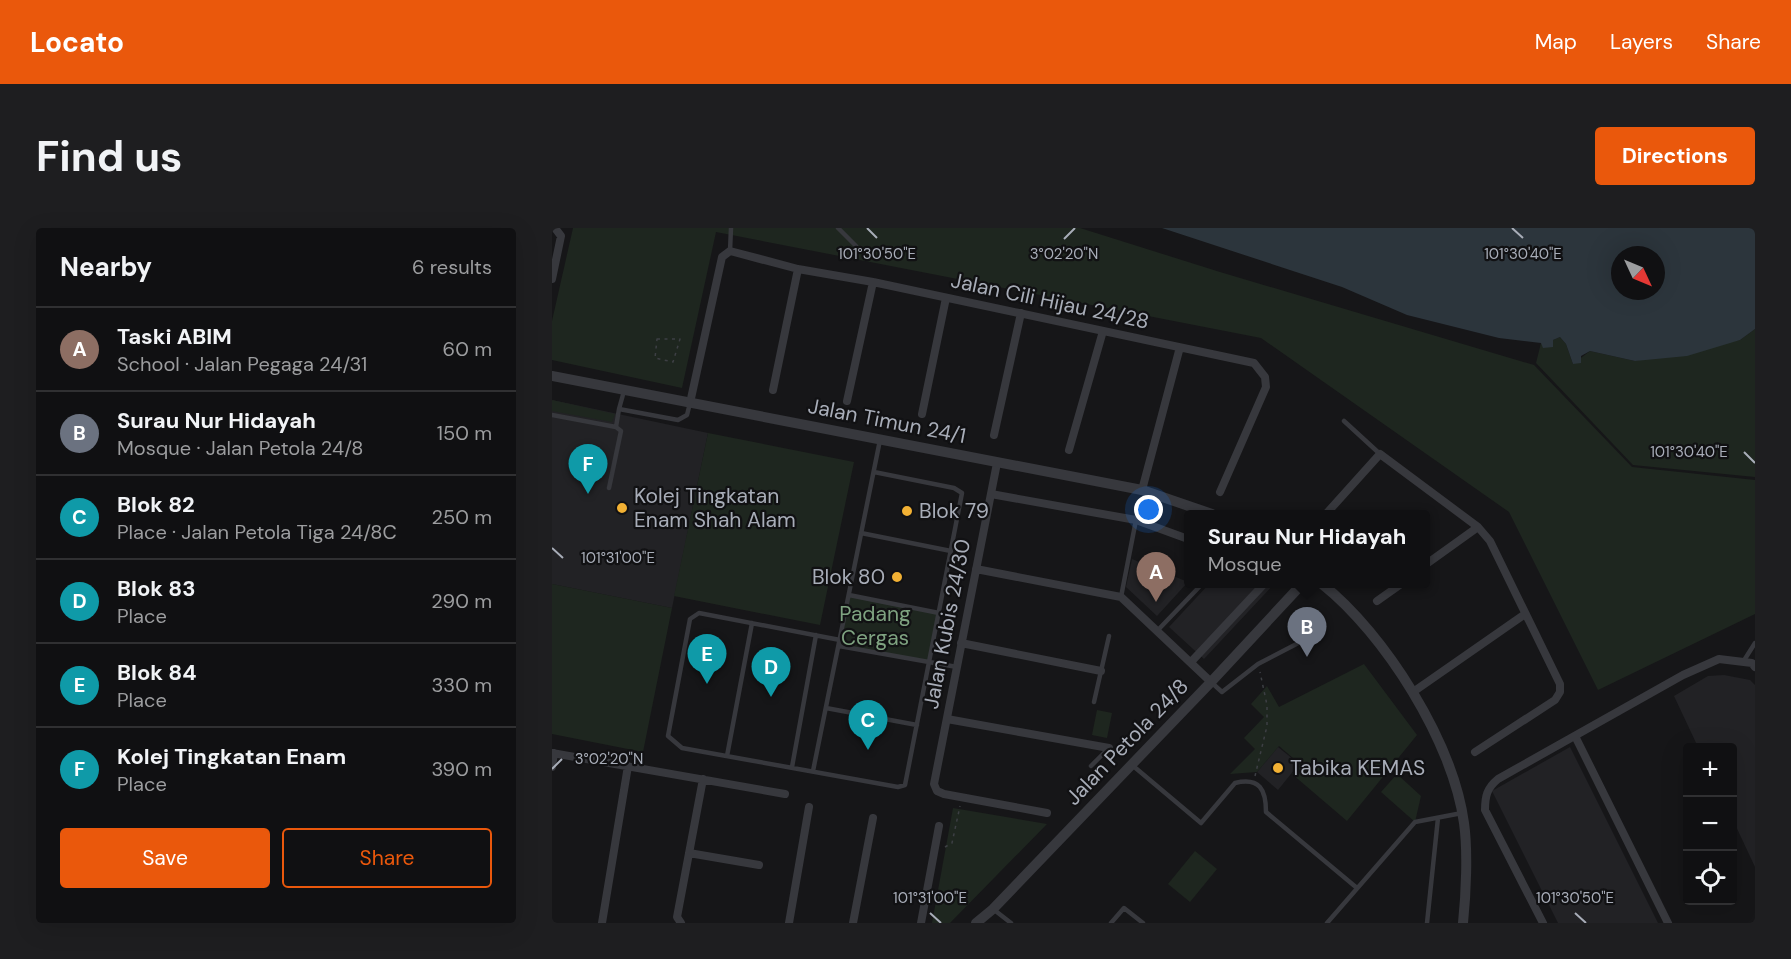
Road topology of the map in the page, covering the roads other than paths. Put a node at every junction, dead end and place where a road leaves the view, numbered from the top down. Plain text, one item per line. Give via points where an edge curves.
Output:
1 (555, 228) edge
2 (732, 228) edge
3 (838, 228) edge
4 (856, 246) dead end
5 (730, 251) junction
6 (798, 269) junction
7 (552, 279) edge
8 (873, 282) junction
9 (946, 298) junction
10 (1021, 313) junction
11 (1103, 331) junction
12 (1180, 347) junction
13 (552, 376) edge
14 (772, 390) dead end
15 (624, 391) junction
16 (847, 400) dead end
17 (690, 403) junction
18 (620, 409) junction
19 (922, 414) dead end
20 (552, 415) edge
21 (1344, 422) dead end
22 (616, 427) junction
23 (994, 435) dead end
24 (880, 440) junction
25 (1069, 450) dead end
26 (1380, 454) junction
27 (997, 463) junction
28 (874, 472) junction
29 (609, 488) dead end
30 (1142, 490) junction
31 (1220, 492) dead end
32 (991, 494) junction
33 (1200, 510) edge
34 (1330, 510) edge
35 (1136, 520) junction
36 (1478, 527) junction
37 (861, 533) junction
38 (1184, 538) edge
39 (951, 551) junction
40 (1430, 561) edge
41 (976, 569) junction
42 (1198, 588) edge
43 (1260, 588) edge
44 (1298, 588) edge
45 (1327, 588) edge
46 (1395, 588) edge
47 (849, 595) junction
48 (1121, 597) junction
49 (1377, 601) dead end
50 (939, 613) junction
51 (1525, 614) junction
52 (752, 623) junction
53 (1157, 631) junction
54 (816, 635) junction
55 (1109, 636) dead end
56 (1308, 638) dead end
57 (840, 639) junction
58 (1755, 643) edge
59 (961, 644) junction
60 (838, 646) junction
61 (929, 662) junction
62 (1191, 662) junction
63 (1743, 662) junction
64 (957, 667) junction
65 (1755, 667) edge
66 (1101, 671) junction
67 (1211, 682) junction
68 (1413, 692) junction
69 (1094, 702) dead end
70 (826, 708) junction
71 (947, 719) junction
72 (917, 725) junction
73 (1575, 736) junction
74 (1109, 748) joint
75 (1475, 752) dead end
76 (553, 753) edge
77 (727, 756) junction
78 (1132, 765) junction
79 (628, 766) junction
80 (1091, 766) dead end
81 (552, 767) edge
82 (792, 767) junction
83 (813, 771) junction
84 (703, 779) junction
85 (785, 794) dead end
86 (809, 807) dead end
87 (1047, 813) dead end
88 (1462, 813) junction
89 (873, 818) dead end
90 (1438, 818) junction
91 (939, 826) dead end
92 (689, 853) junction
93 (759, 865) dead end
94 (1357, 888) junction
95 (993, 909) junction
96 (602, 923) edge
97 (681, 923) edge
98 (789, 923) edge
99 (853, 923) edge
100 (921, 923) edge
101 (975, 923) edge
102 (1011, 923) edge
103 (1111, 923) edge
104 (1143, 923) edge
105 (1327, 923) edge
106 (1427, 923) edge
107 (1463, 923) edge
108 (1544, 923) edge
109 (1668, 923) edge

1 - 7 street via 561,236
2 - 5 lane
3 - 4 lane
5 - 6 street, Jalan Cili Hijau 24/28
5 - 17 street via 722,257
6 - 8 street, Jalan Cili Hijau 24/28
6 - 14 street
8 - 9 street, Jalan Cili Hijau 24/28
8 - 16 street
9 - 10 street, Jalan Cili Hijau 24/28
9 - 19 street
10 - 11 street, Jalan Cili Hijau 24/28
10 - 23 street
11 - 12 street, Jalan Cili Hijau 24/28
11 - 25 street
12 - 30 street
12 - 31 street, Jalan Cili Hijau 24/28 via 1254,363 1265,377 1266,387
13 - 15 street, Jalan Timun 24/1
15 - 17 street, Jalan Timun 24/1
15 - 18 lane
17 - 18 lane via 687,415 678,420
17 - 24 street, Jalan Timun 24/1
18 - 22 lane
20 - 22 lane
21 - 26 lane
22 - 29 lane via 621,430
24 - 27 street, Jalan Timun 24/1
24 - 28 lane
26 - 34 street
26 - 36 street
27 - 30 street, Jalan Timun 24/1
27 - 32 street, Jalan Kubis 24/30
28 - 37 lane
28 - 39 lane via 954,488 962,493
30 - 33 street, Jalan Timun 24/1
32 - 35 street
32 - 41 street, Jalan Kubis 24/30
35 - 38 street
35 - 48 lane
36 - 40 street
36 - 51 street via 1490,541
37 - 39 lane
37 - 47 lane
39 - 50 lane
41 - 48 street
41 - 59 street, Jalan Kubis 24/30
42 - 53 lane
43 - 62 street
44 - 67 street, Jalan Petola 24/8
45 - 68 street via 1371,634
46 - 49 street
47 - 50 lane
47 - 57 lane
48 - 53 street
50 - 61 lane
51 - 68 street
51 - 75 street via 1560,684 1560,692 1555,700
52 - 54 lane
52 - 77 lane
52 - 77 lane via 699,614 690,619 668,736 682,748
53 - 62 street
54 - 57 lane
54 - 82 lane
55 - 66 lane
56 - 67 lane via 1258,664 1222,692
57 - 60 lane
58 - 63 lane
59 - 64 street, Jalan Kubis 24/30
59 - 66 street
60 - 61 lane
60 - 70 lane
61 - 64 lane
61 - 72 lane
62 - 67 street
63 - 65 street
63 - 73 street via 1719,659
64 - 71 street, Jalan Kubis 24/30
66 - 69 lane
67 - 78 street, Jalan Petola 24/8
68 - 88 street via 1448,760
70 - 72 lane
70 - 83 lane
71 - 74 street
71 - 87 street, Jalan Kubis 24/30 via 934,783 937,791
72 - 83 lane via 905,785 898,787
73 - 108 street via 1498,779 1485,797 1485,810
73 - 109 street
74 - 80 lane
76 - 79 street
76 - 81 street
77 - 82 lane
78 - 94 lane via 1201,823 1235,783 1254,782 1264,792 1266,812
78 - 95 street, Jalan Petola 24/8
79 - 84 street
79 - 96 street
82 - 83 lane
84 - 85 street
84 - 92 street
86 - 98 street
88 - 90 lane
88 - 107 street
89 - 99 street
90 - 94 lane via 1415,822
90 - 106 lane
91 - 100 street
92 - 93 street
92 - 97 street via 677,916
94 - 105 lane
95 - 101 street, Jalan Petola 24/8
95 - 102 lane
103 - 104 lane via 1124,908

